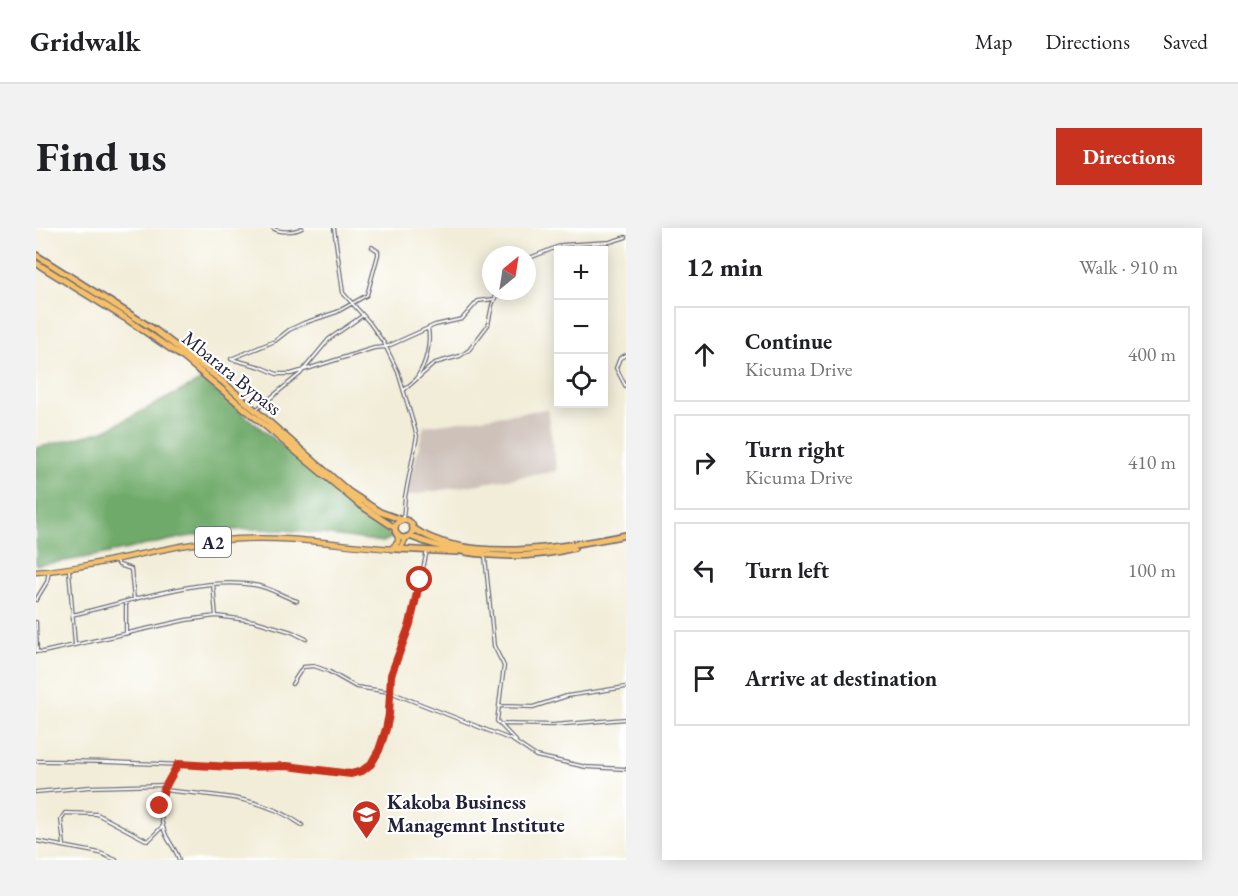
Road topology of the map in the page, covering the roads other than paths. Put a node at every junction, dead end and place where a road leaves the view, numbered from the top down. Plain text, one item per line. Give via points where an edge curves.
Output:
1 (273, 228) edge
2 (302, 228) edge
3 (334, 228) edge
4 (626, 237) edge
5 (372, 247) dead end
6 (36, 255) edge
7 (536, 255) edge
8 (36, 263) edge
9 (486, 300) edge
10 (494, 300) edge
11 (351, 303) junction
12 (362, 316) junction
13 (428, 328) junction
14 (386, 347) junction
15 (626, 356) edge
16 (305, 368) junction
17 (415, 380) junction
18 (626, 387) edge
19 (404, 390) junction
20 (255, 411) junction
21 (403, 520) junction
22 (395, 528) junction
23 (413, 528) junction
24 (398, 535) junction
25 (626, 535) edge
26 (408, 537) junction
27 (590, 543) junction
28 (394, 549) junction
29 (439, 549) junction
30 (427, 551) junction
31 (485, 555) junction
32 (115, 560) junction
33 (69, 569) junction
34 (50, 571) junction
35 (36, 572) edge
36 (213, 584) junction
37 (36, 600) edge
38 (134, 600) junction
39 (297, 601) dead end
40 (126, 603) junction
41 (72, 615) junction
42 (216, 616) junction
43 (36, 622) edge
44 (126, 634) junction
45 (306, 639) dead end
46 (75, 645) junction
47 (37, 651) edge
48 (292, 684) dead end
49 (626, 687) edge
50 (390, 692) junction
51 (500, 705) junction
52 (626, 719) edge
53 (500, 724) junction
54 (517, 743) junction
55 (36, 761) edge
56 (178, 764) junction
57 (626, 769) edge
58 (166, 785) junction
59 (164, 789) junction
60 (36, 792) edge
61 (302, 825) dead end
62 (162, 827) junction
63 (36, 840) edge
64 (64, 845) junction
65 (116, 860) edge
66 (179, 860) edge

1 - 2 street
3 - 11 street via 341,288
4 - 7 street via 562,245
5 - 11 street via 378,255 367,295
6 - 20 highway, Mbarara Bypass via 155,330
8 - 22 highway, Mbarara Bypass via 184,358 360,505
9 - 13 street via 478,301 462,320
10 - 17 street via 488,325 469,350 435,363
11 - 12 street
11 - 16 street via 231,359 277,374
12 - 14 street
12 - 16 street via 329,339
13 - 14 street
13 - 17 street via 430,344
14 - 16 street
14 - 19 street
15 - 18 street via 620,358 616,368
16 - 20 street
17 - 19 street
19 - 21 street via 418,440
20 - 21 highway, Mbarara Bypass via 361,500
21 - 22 highway
21 - 23 highway, A2
22 - 24 highway
23 - 26 highway
23 - 27 highway, A2 via 455,544 499,550
24 - 26 highway, A2
24 - 28 main road
25 - 27 highway, A2
26 - 28 main road
26 - 29 highway, A2
27 - 31 highway, A2 via 525,556
28 - 30 highway, A2
28 - 32 main road, A2 via 320,540 239,539
29 - 30 highway, A2
29 - 31 highway, A2
30 - 50 street via 410,624 391,675
31 - 51 street via 494,646 504,666
32 - 33 main road, A2
32 - 38 street via 130,569
33 - 34 main road, A2
33 - 41 street
34 - 35 main road, A2
34 - 37 street
36 - 38 street
36 - 39 street via 253,585
36 - 42 street
38 - 40 street
40 - 41 street
40 - 44 street
41 - 46 street
42 - 44 street
42 - 45 street via 255,621
43 - 47 street
44 - 46 street
46 - 47 street
48 - 50 street via 303,667 314,666 356,687
49 - 51 street via 532,706
50 - 54 street
50 - 56 street via 389,715 379,750 362,771 351,774 287,766
51 - 53 street
52 - 53 street via 553,725
53 - 54 street
54 - 57 street via 547,759 586,767
55 - 56 street
56 - 58 street
58 - 59 street
58 - 60 street
59 - 61 street via 241,798 276,809
59 - 62 street via 160,806
62 - 64 street via 148,841 97,814 65,813 61,819
62 - 66 street
63 - 64 street
64 - 65 street

